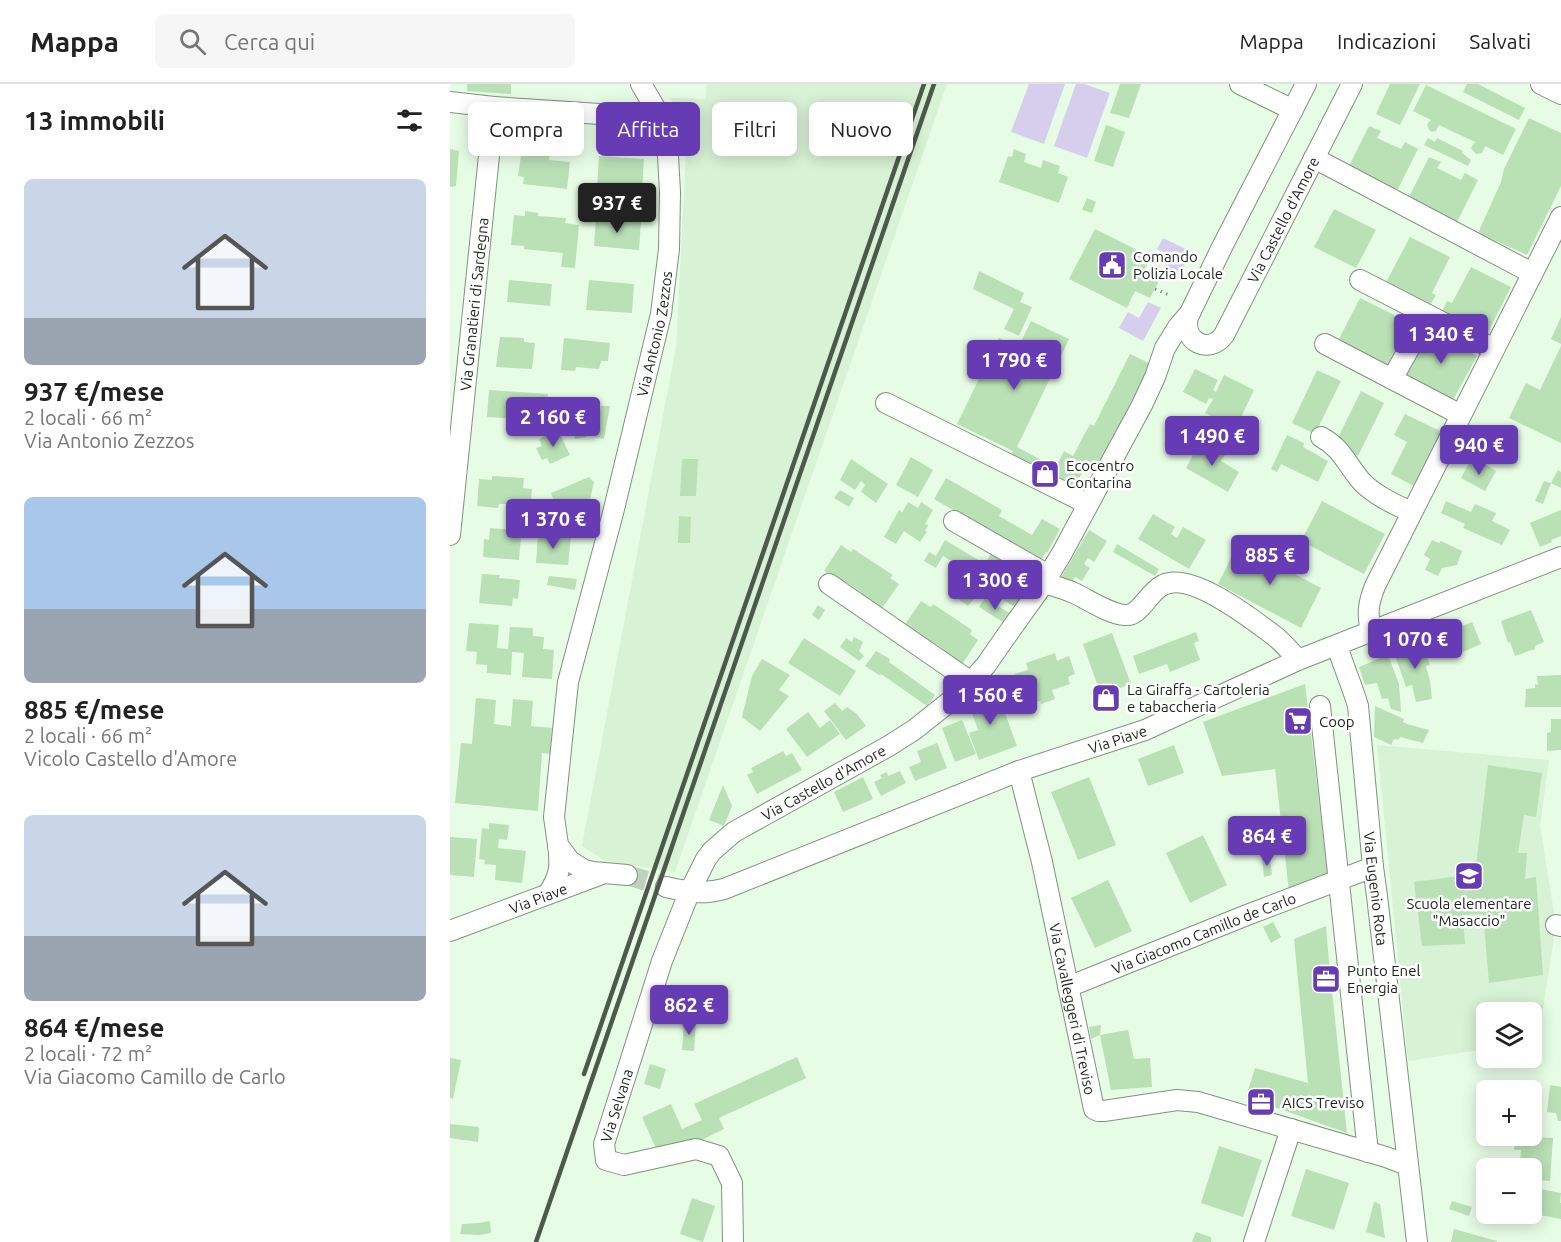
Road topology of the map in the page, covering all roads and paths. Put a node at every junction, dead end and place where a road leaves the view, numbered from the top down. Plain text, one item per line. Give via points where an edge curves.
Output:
1 (641, 84) edge
2 (1240, 84) edge
3 (1306, 84) edge
4 (1352, 84) edge
5 (1541, 84) edge
6 (1561, 94) edge
7 (450, 102) edge
8 (652, 102) edge
9 (468, 104) edge
10 (1293, 110) junction
11 (489, 156) edge
12 (668, 156) edge
13 (1314, 158) junction
14 (1561, 217) edge
15 (1532, 273) junction
16 (1360, 280) dead end
17 (1155, 290) dead end
18 (1169, 295) dead end
19 (1190, 313) junction
20 (1428, 315) junction
21 (1325, 344) dead end
22 (1205, 345) junction
23 (1494, 349) junction
24 (1155, 377) junction
25 (1392, 379) junction
26 (886, 403) dead end
27 (1461, 415) junction
28 (1320, 437) dead end
29 (1088, 504) junction
30 (1411, 512) junction
31 (954, 521) dead end
32 (450, 535) edge
33 (1561, 557) edge
34 (1046, 579) junction
35 (829, 584) dead end
36 (1371, 632) junction
37 (1336, 645) junction
38 (1298, 660) junction
39 (971, 682) junction
40 (1320, 706) dead end
41 (1019, 771) junction
42 (558, 844) junction
43 (1373, 867) junction
44 (605, 873) junction
45 (627, 875) tunnel mouth
46 (1339, 879) junction
47 (666, 887) tunnel mouth
48 (689, 893) junction
49 (548, 894) junction
50 (450, 931) edge
51 (1068, 987) junction
52 (1291, 1129) junction
53 (1368, 1152) junction
54 (1407, 1165) junction
55 (733, 1242) edge
56 (1254, 1242) edge
57 (1417, 1242) edge

1 - 8 street, Via Antonio Zezzos
2 - 10 street
3 - 10 street, Via Castello d'Amore
4 - 13 street, Via Castello d'Amore
5 - 6 street
7 - 9 street
10 - 19 street, Via Castello d'Amore
11 - 32 street, Via Granatieri di Sardegna
12 - 42 street, Via Antonio Zezzos via 669,249 661,314 568,682 555,806
13 - 15 street
13 - 22 street, Via Castello d'Amore via 1224,334
14 - 15 street
15 - 23 street
16 - 20 street
17 - 18 path
19 - 22 street via 1188,333
19 - 24 street, Via Castello d'Amore via 1165,348
20 - 23 street
20 - 25 street
21 - 25 street
22 - 24 street, Via Castello d'Amore via 1182,350
23 - 27 street
24 - 29 street, Via Castello d'Amore
25 - 27 street
26 - 29 street
27 - 30 street
28 - 30 street via 1338,449 1368,488
29 - 34 street, Via Castello d'Amore
30 - 36 street via 1371,596 1367,613
31 - 34 street
33 - 36 street, Via Piave
34 - 38 street via 1126,616 1133,614 1162,585 1198,588 1274,635
34 - 39 street, Via Castello d'Amore
35 - 39 street
36 - 37 street, Via Piave
37 - 38 street, Via Piave
37 - 43 street, Via Eugenio Rota via 1358,706
38 - 41 street, Via Piave via 1144,730
39 - 48 street, Via Castello d'Amore via 914,730 734,832 706,859
40 - 46 street
41 - 48 street, Via Piave via 724,889
41 - 51 street, Via Cavalleggeri di Treviso
42 - 44 street via 576,866
42 - 49 street, Via Antonio Zezzos via 560,867
43 - 46 street, Via Giacomo Camillo de Carlo
43 - 54 street, Via Eugenio Rota
44 - 45 street, Via Piave
44 - 49 street, Via Piave
46 - 51 street, Via Giacomo Camillo de Carlo
46 - 53 street
47 - 48 street, Via Piave
48 - 55 street, Via Selvana via 662,960 604,1144 606,1160 624,1164 696,1149 719,1156 732,1183
49 - 50 street, Via Piave
51 - 52 street, Via Cavalleggeri di Treviso via 1094,1109 1188,1100
52 - 53 street
52 - 56 street
53 - 54 street
54 - 57 street, Via Eugenio Rota

